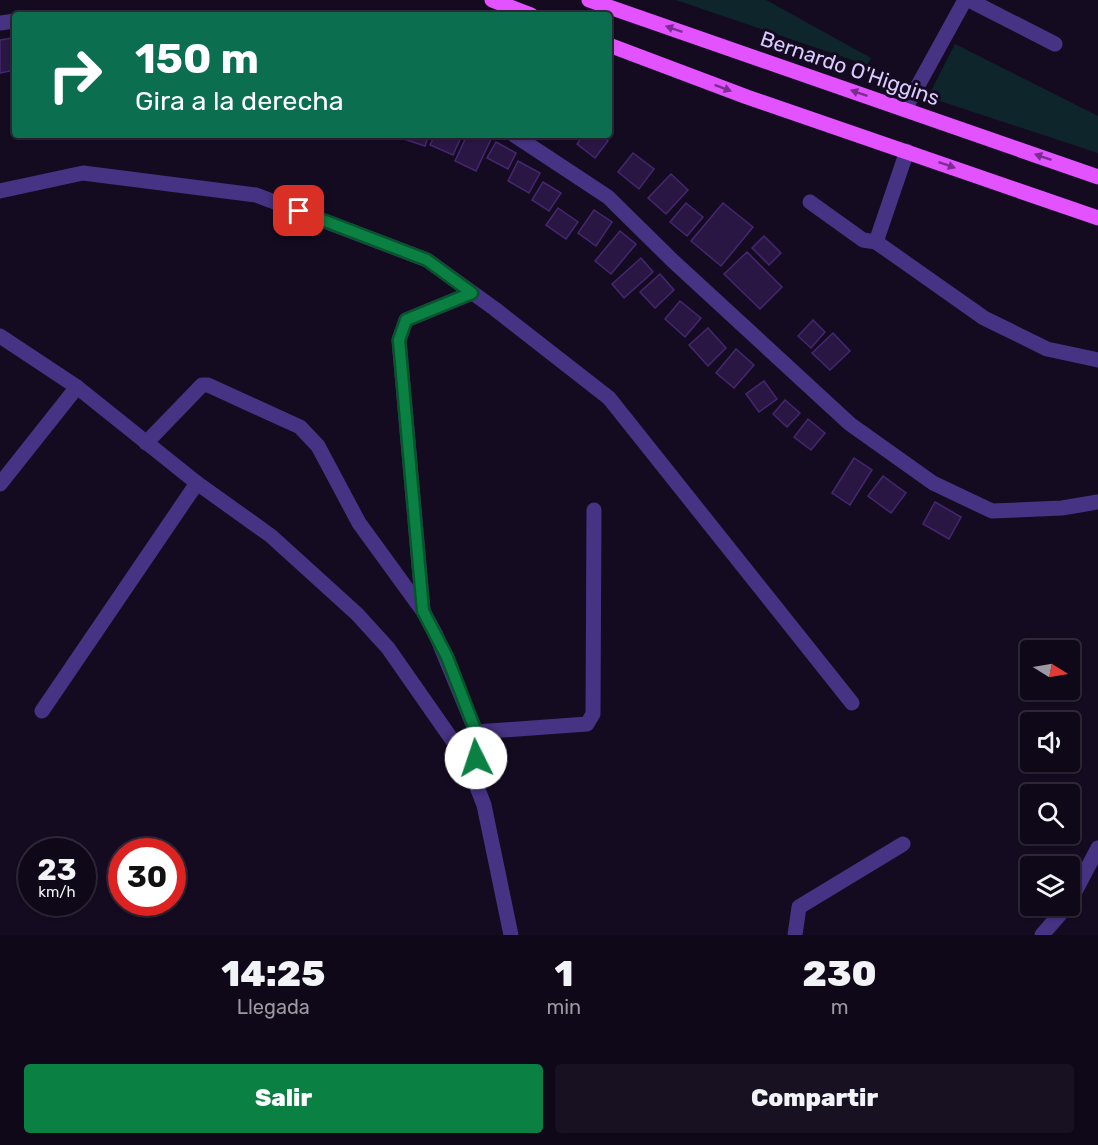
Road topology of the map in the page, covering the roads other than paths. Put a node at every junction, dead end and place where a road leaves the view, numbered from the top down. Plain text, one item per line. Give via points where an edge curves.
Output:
1 (492, 0) edge
2 (589, 0) edge
3 (967, 0) edge
4 (608, 7) edge
5 (523, 12) edge
6 (1055, 44) dead end
7 (612, 46) edge
8 (905, 109) junction
9 (519, 138) edge
10 (907, 152) junction
11 (1098, 177) edge
12 (0, 191) edge
13 (810, 202) dead end
14 (1098, 218) edge
15 (876, 242) junction
16 (472, 293) junction
17 (0, 336) edge
18 (1098, 360) edge
19 (77, 387) junction
20 (146, 443) junction
21 (197, 483) junction
22 (0, 484) edge
23 (1098, 502) edge
24 (594, 510) dead end
25 (423, 611) junction
26 (852, 703) dead end
27 (42, 711) dead end
28 (476, 732) junction
29 (472, 774) junction
30 (903, 844) dead end
31 (1098, 848) edge
32 (1080, 882) edge
33 (1058, 916) edge
34 (511, 935) edge
35 (795, 935) edge
36 (1042, 935) edge

1 - 5 main road
2 - 4 main road, Bernardo O'Higgins
3 - 6 street
3 - 8 street
8 -> 4 main road, Bernardo O'Higgins
7 -> 10 main road
11 -> 8 main road, Bernardo O'Higgins
9 - 23 street via 608,197 850,424 933,483 992,511
10 -> 14 main road
10 - 15 street
12 - 16 street via 83,173 256,195 427,260
13 - 15 street via 863,240
15 - 18 street via 984,318 1047,349
16 - 25 street via 406,320 399,340
16 - 26 street via 609,398
17 - 19 street
19 - 20 street
19 - 22 street
20 - 21 street
20 - 25 street via 202,385 300,427 318,447 375,548
21 - 27 street
21 - 29 street via 271,536 357,614 388,648
24 - 28 street via 591,720 587,724
25 - 28 street via 447,657
28 - 29 street
29 - 34 street via 487,816
30 - 35 street via 799,907
31 - 32 street
33 - 36 street

